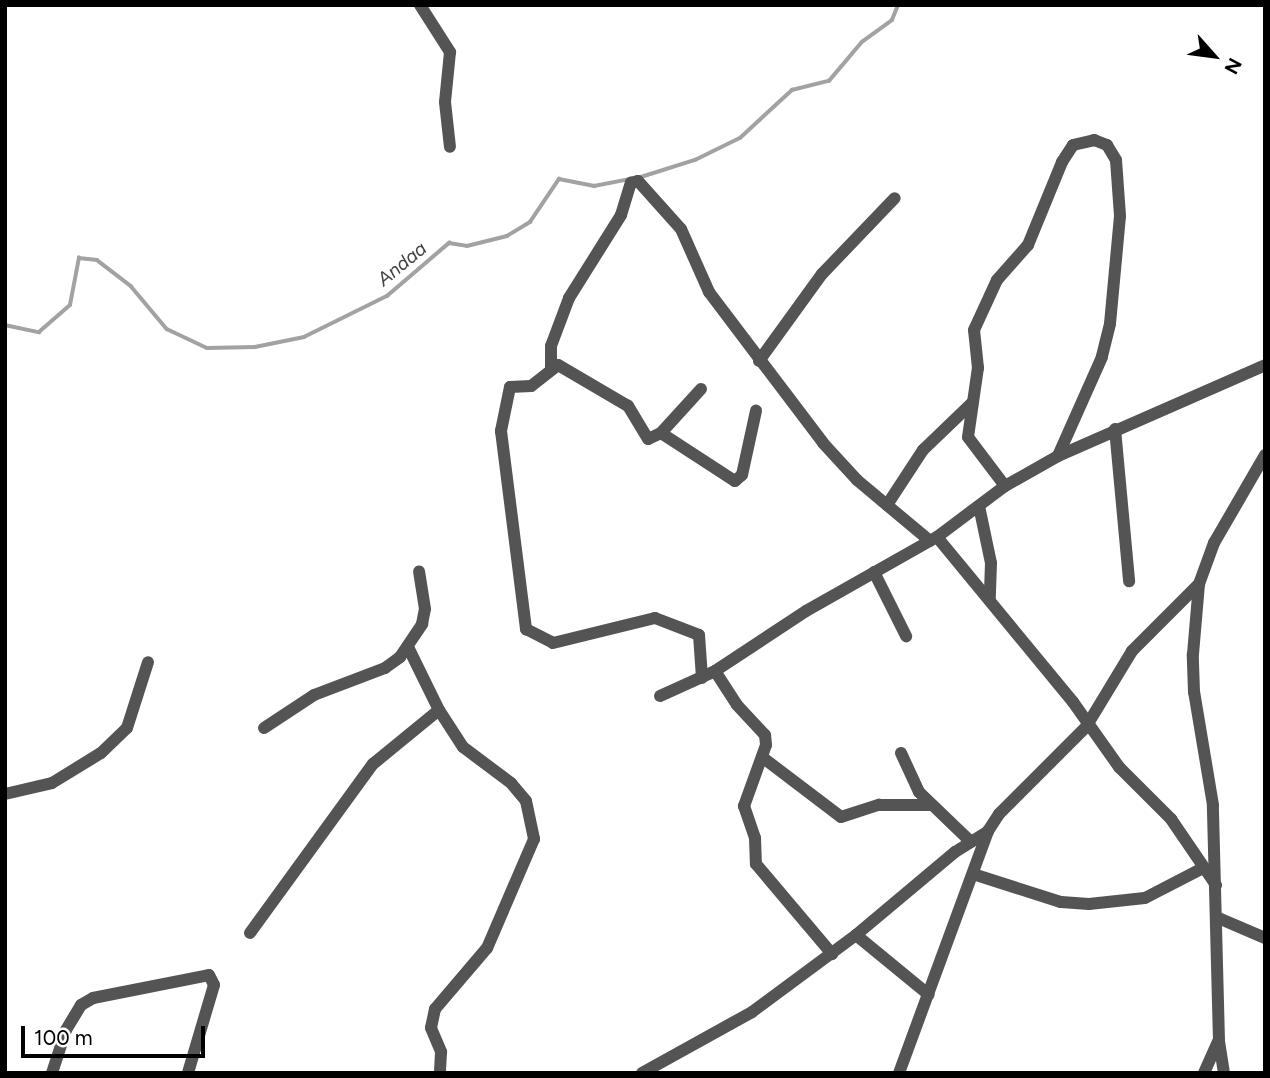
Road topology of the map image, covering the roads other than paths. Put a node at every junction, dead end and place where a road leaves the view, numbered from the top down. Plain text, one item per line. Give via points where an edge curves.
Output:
1 (420, 5) edge
2 (450, 147) dead end
3 (895, 198) dead end
4 (760, 361) junction
5 (1265, 365) edge
6 (551, 367) junction
7 (701, 389) dead end
8 (972, 403) junction
9 (756, 411) dead end
10 (1115, 429) junction
11 (661, 433) junction
12 (1265, 455) edge
13 (1058, 456) junction
14 (1005, 486) junction
15 (887, 505) junction
16 (979, 506) junction
17 (934, 539) junction
18 (419, 570) dead end
19 (874, 572) junction
20 (1129, 581) dead end
21 (1199, 584) junction
22 (990, 598) junction
23 (906, 636) dead end
24 (408, 647) junction
25 (148, 662) dead end
26 (715, 671) junction
27 (702, 678) junction
28 (660, 696) dead end
29 (439, 710) junction
30 (1086, 727) junction
31 (264, 728) dead end
32 (901, 753) dead end
33 (762, 757) junction
34 (5, 794) edge
35 (932, 805) junction
36 (988, 831) junction
37 (971, 842) junction
38 (1203, 868) junction
39 (974, 874) junction
40 (1217, 885) junction
41 (1216, 917) junction
42 (250, 933) dead end
43 (856, 935) junction
44 (1265, 938) edge
45 (832, 954) junction
46 (929, 996) junction
47 (1219, 1041) junction
48 (52, 1073) edge
49 (188, 1073) edge
50 (440, 1073) edge
51 (642, 1073) edge
52 (899, 1073) edge
53 (1204, 1073) edge
54 (1224, 1073) edge

1 - 2 street via 450,51 445,102
3 - 4 street via 822,274
4 - 6 street via 703,283 681,229 635,180 621,215 569,298 551,346
4 - 15 street via 823,443
5 - 10 street
6 - 11 street via 564,366 628,406 648,439
6 - 27 street via 531,386 510,387 501,431 526,629 553,643 655,618 699,635
7 - 11 street
8 - 13 street via 978,368 974,330 986,300 997,279 1028,245 1043,200 1073,145 1082,139 1107,145 1115,152 1120,216 1111,324 1102,358
8 - 14 street via 968,437
8 - 15 street via 929,443
9 - 11 street via 742,475 735,481
10 - 13 street
10 - 20 street
12 - 21 street via 1214,543
13 - 14 street
14 - 16 street
15 - 17 street
16 - 17 street
16 - 22 street via 991,563
17 - 19 street
17 - 22 street
18 - 24 street via 425,609
19 - 23 street
19 - 26 street
21 - 30 street via 1132,651
21 - 40 street via 1194,692 1213,805
22 - 30 street via 1073,702
24 - 29 street
24 - 31 street via 385,668 314,695
25 - 34 street via 127,728 101,753 52,783
26 - 27 street
26 - 33 street via 737,705 765,735
27 - 28 street
29 - 42 street via 373,764
29 - 50 street via 463,747 511,783 526,801 534,839 487,948 435,1009 431,1028 441,1052
30 - 36 street via 999,814
30 - 38 street via 1171,820
32 - 35 street via 908,776
33 - 35 street via 841,817 879,805
33 - 45 street via 744,806 755,838 756,864
35 - 37 street
36 - 37 street
36 - 39 street
37 - 43 street
38 - 39 street via 1145,898 1089,904 1061,902
38 - 40 street
39 - 46 street
40 - 41 street
41 - 44 street
41 - 47 street
43 - 45 street
43 - 46 street
45 - 51 street via 752,1012
46 - 52 street
47 - 53 street
47 - 54 street
48 - 49 street via 66,1030 81,1005 93,998 209,975 214,985

